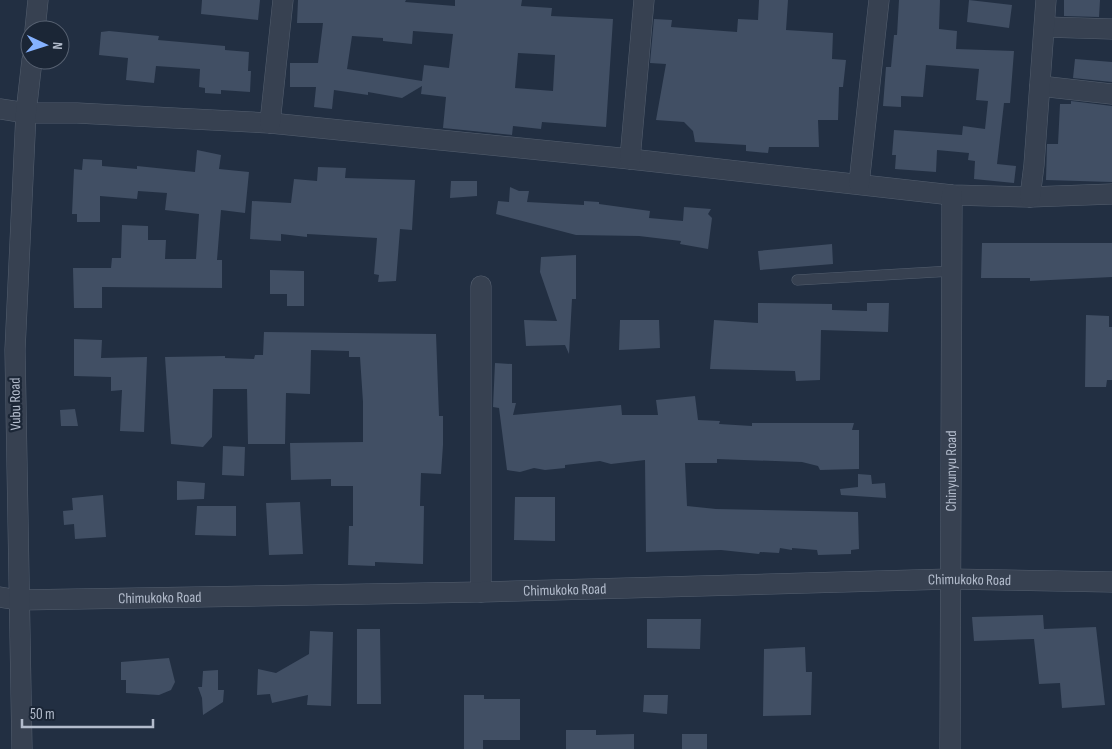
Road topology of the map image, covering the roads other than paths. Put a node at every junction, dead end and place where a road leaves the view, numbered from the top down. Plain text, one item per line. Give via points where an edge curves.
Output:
1 (38, 0) edge
2 (283, 0) edge
3 (644, 0) edge
4 (879, 0) edge
5 (1046, 0) edge
6 (36, 20) edge
7 (1045, 27) junction
8 (1112, 29) edge
9 (31, 70) edge
10 (1040, 86) junction
11 (1112, 94) edge
12 (0, 109) edge
13 (26, 113) junction
14 (270, 123) junction
15 (630, 159) junction
16 (859, 184) junction
17 (1112, 194) edge
18 (952, 195) junction
19 (1030, 197) junction
20 (952, 271) junction
21 (797, 280) dead end
22 (481, 286) dead end
23 (950, 579) junction
24 (1112, 582) edge
25 (481, 592) junction
26 (9, 599) edge
27 (22, 749) edge
28 (950, 749) edge

1 - 6 street
2 - 14 street
3 - 15 street
4 - 16 street
5 - 7 street
7 - 8 street
7 - 10 street
9 - 13 street, Vubu Road
10 - 11 street
10 - 19 street
12 - 13 street
13 - 14 street
13 - 26 street, Vubu Road via 15,350
14 - 15 street
15 - 16 street
16 - 18 street
17 - 19 street
18 - 19 street
18 - 20 street, Chinyunyu Road
20 - 21 lane
20 - 23 street, Chinyunyu Road
22 - 25 street
23 - 24 street, Chimukoko Road
23 - 25 street, Chimukoko Road
23 - 28 street, Chinyunyu Road
25 - 26 street, Chimukoko Road
26 - 27 street, Vubu Road

